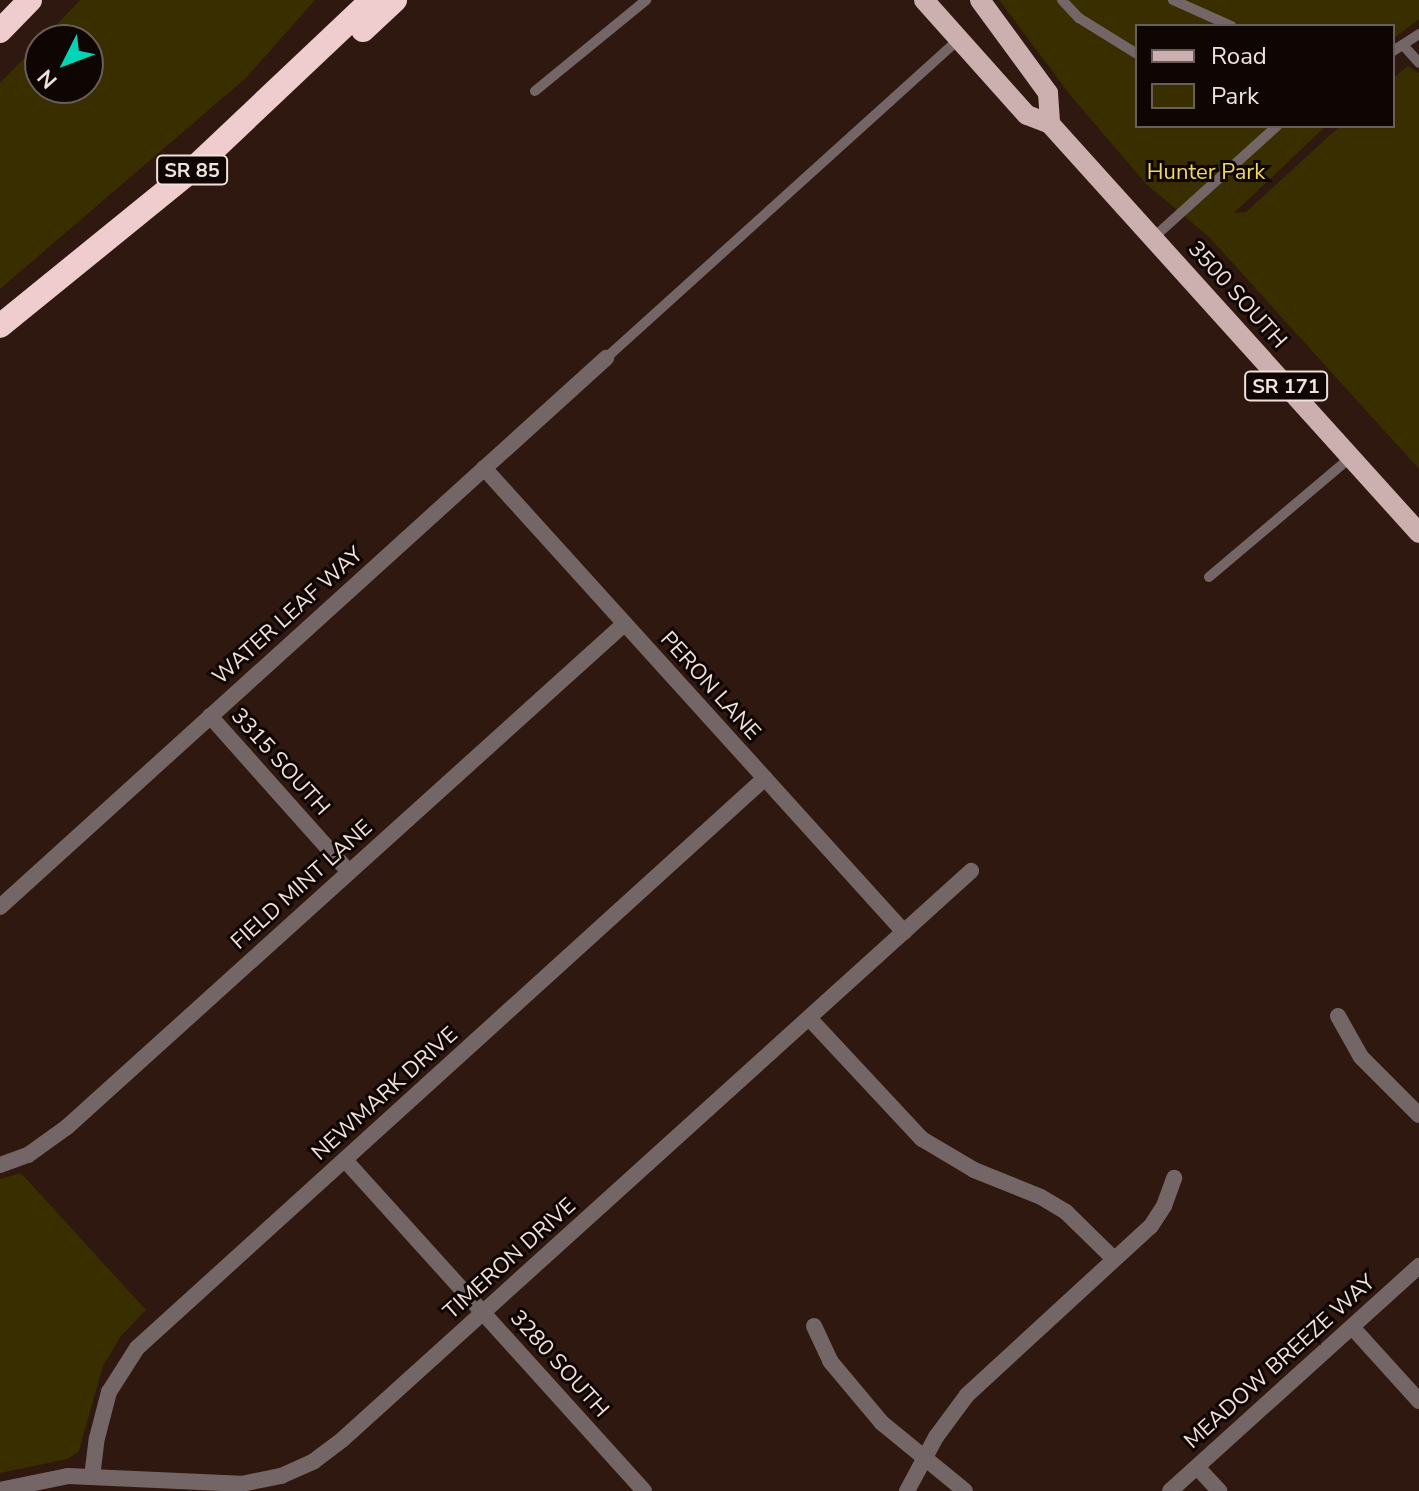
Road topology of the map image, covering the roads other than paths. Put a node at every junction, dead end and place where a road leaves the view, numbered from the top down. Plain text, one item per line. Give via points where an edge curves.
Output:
1 (30, 0) edge
2 (355, 0) edge
3 (372, 0) edge
4 (395, 0) edge
5 (646, 0) edge
6 (924, 0) edge
7 (980, 0) edge
8 (1062, 0) edge
9 (1173, 0) edge
10 (1227, 24) edge
11 (0, 31) edge
12 (339, 31) junction
13 (1419, 34) edge
14 (959, 39) junction
15 (1398, 48) edge
16 (1135, 53) edge
17 (1419, 63) edge
18 (535, 91) dead end
19 (271, 99) junction
20 (1050, 124) junction
21 (1275, 128) edge
22 (1153, 238) junction
23 (0, 326) edge
24 (606, 358) joint
25 (1351, 457) junction
26 (484, 468) junction
27 (1419, 533) edge
28 (1209, 577) dead end
29 (624, 624) junction
30 (210, 716) junction
31 (765, 778) junction
32 (971, 871) dead end
33 (349, 872) junction
34 (0, 907) edge
35 (904, 932) junction
36 (1338, 1016) dead end
37 (809, 1018) junction
38 (1419, 1115) edge
39 (345, 1160) junction
40 (0, 1165) edge
41 (1174, 1178) dead end
42 (1114, 1259) junction
43 (1419, 1266) edge
44 (483, 1313) junction
45 (814, 1326) dead end
46 (1352, 1327) junction
47 (1419, 1401) edge
48 (926, 1458) junction
49 (1197, 1467) junction
50 (92, 1477) junction
51 (218, 1488) edge
52 (0, 1490) edge
53 (644, 1491) edge
54 (907, 1491) edge
55 (965, 1491) edge
56 (1170, 1491) edge
57 (1219, 1491) edge

1 - 11 highway
2 - 12 highway
3 - 12 highway, SR 85
4 - 19 highway via 343,47
5 - 18 lane
6 - 14 main road, 3500 SOUTH / SR 171
7 - 20 main road via 1048,93
8 - 16 lane via 1079,18
9 - 10 lane
12 - 19 highway, SR 85
13 - 15 lane
14 - 20 main road, 3500 SOUTH / SR 171 via 1027,115
14 - 24 lane
15 - 17 lane
19 - 23 highway, SR 85 via 143,212
20 - 22 main road, 3500 SOUTH / SR 171
21 - 22 lane
22 - 25 main road, 3500 SOUTH / SR 171
24 - 26 street, WATER LEAF WAY
25 - 27 main road, 3500 SOUTH / SR 171
25 - 28 lane
26 - 29 street, PERON LANE
26 - 30 street, WATER LEAF WAY
29 - 31 street, PERON LANE
29 - 33 street, FIELD MINT LANE
30 - 33 street, 3315 SOUTH
30 - 34 street, WATER LEAF WAY
31 - 35 street, PERON LANE
31 - 39 street, NEWMARK DRIVE
32 - 35 street, TIMERON DRIVE
33 - 40 street, FIELD MINT LANE via 67,1127 28,1155
35 - 37 street, TIMERON DRIVE
36 - 38 street via 1361,1057
37 - 42 street via 922,1139 974,1170 1066,1212
37 - 44 street, TIMERON DRIVE
39 - 44 street, 3280 SOUTH
39 - 50 street, NEWMARK DRIVE via 137,1348 109,1392
41 - 42 street via 1158,1217
42 - 48 street via 980,1380
43 - 46 street, MEADOW BREEZE WAY
44 - 51 street, TIMERON DRIVE via 314,1461 262,1481
44 - 53 street, 3280 SOUTH
45 - 48 street via 839,1374 891,1431
46 - 47 street
46 - 49 street, MEADOW BREEZE WAY
48 - 54 street
48 - 55 street
49 - 56 street, MEADOW BREEZE WAY
49 - 57 street
50 - 51 street, TIMERON DRIVE
50 - 52 street, TIMERON DRIVE via 50,1477

